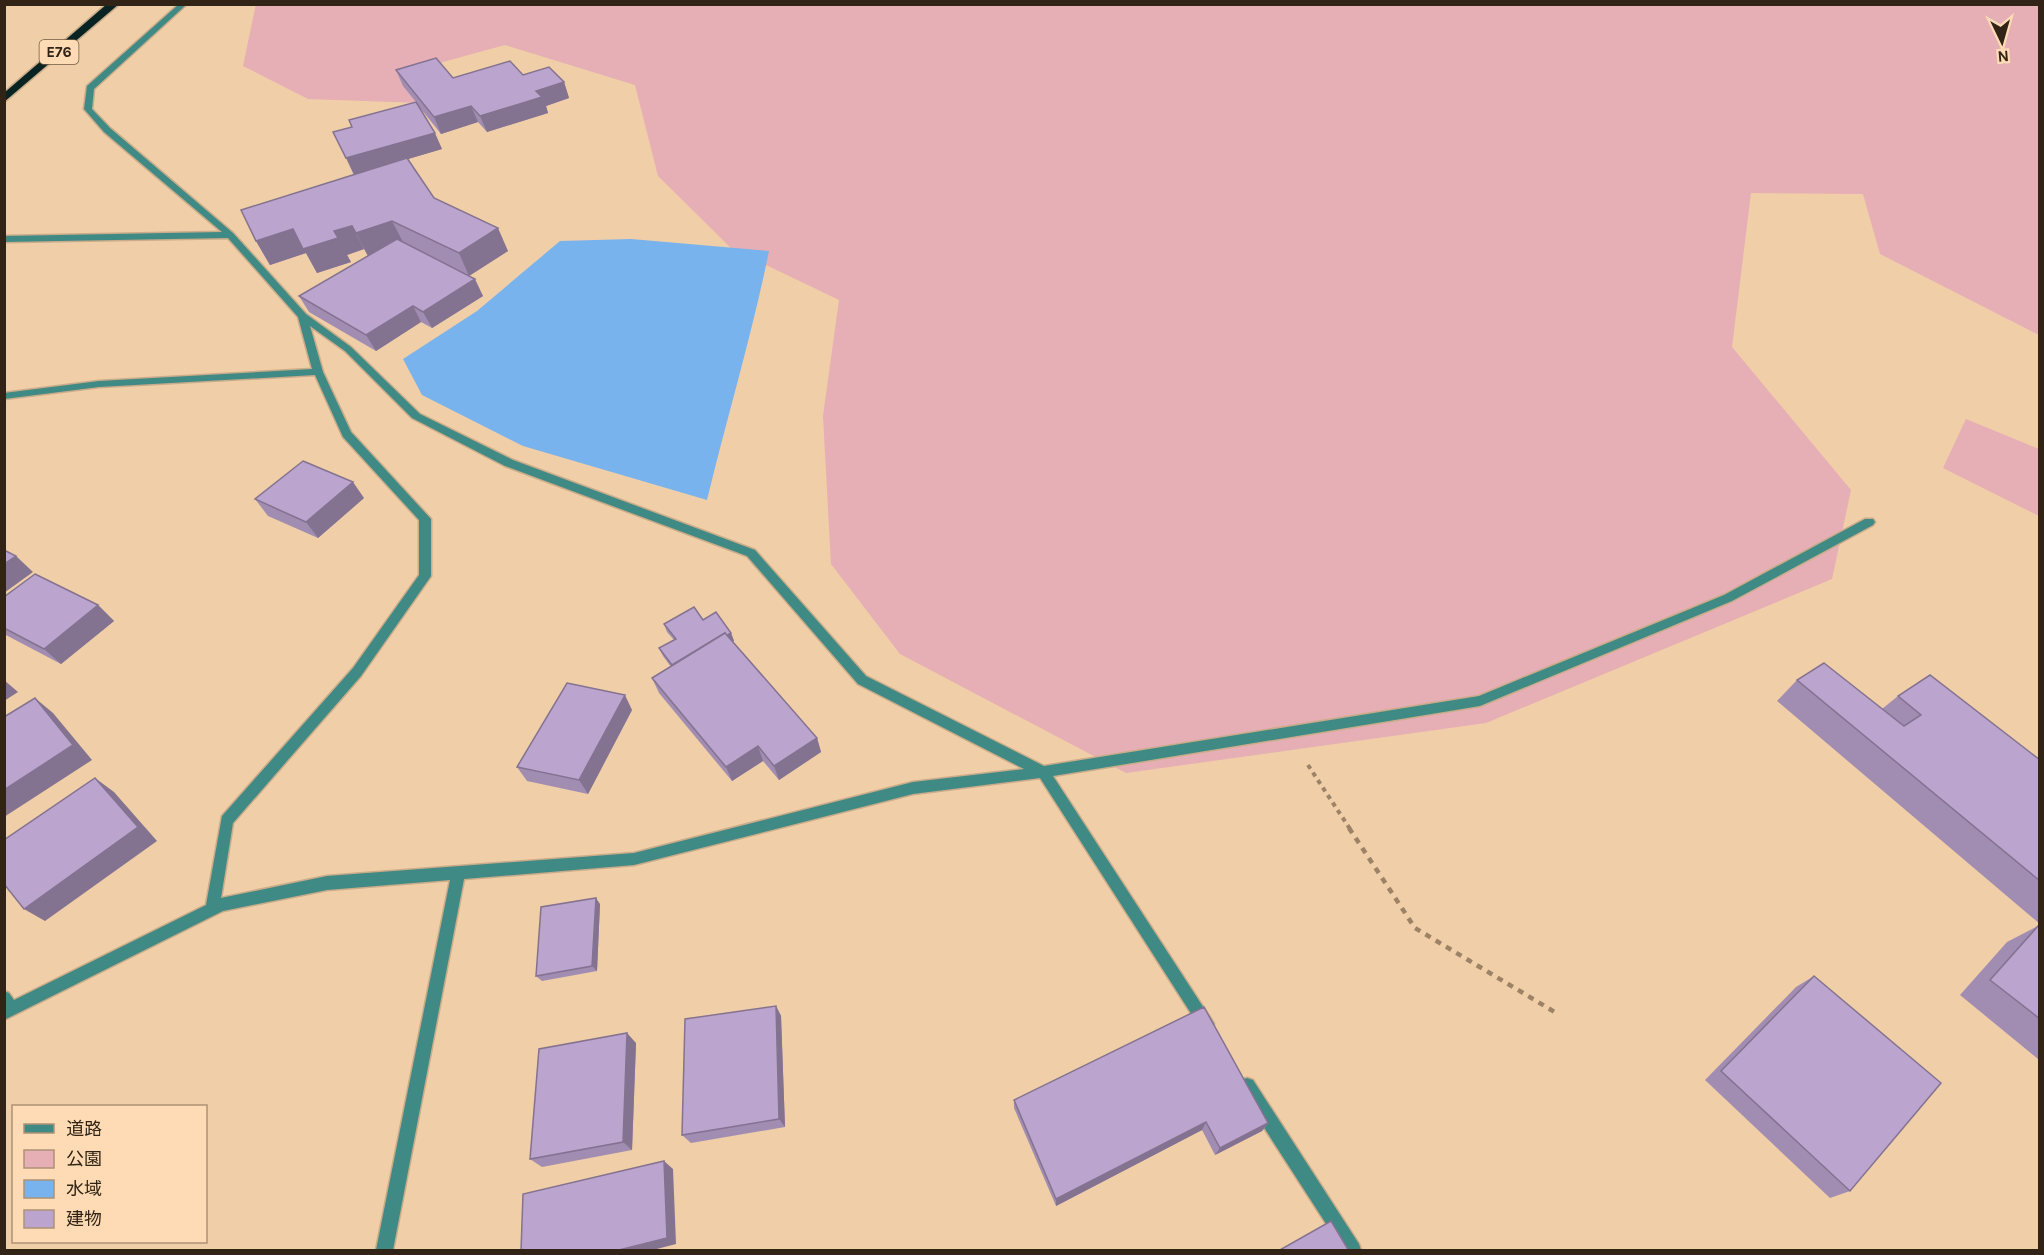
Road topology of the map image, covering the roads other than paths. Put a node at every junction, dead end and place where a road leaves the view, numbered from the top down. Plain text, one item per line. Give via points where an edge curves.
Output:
1 (114, 4) edge
2 (184, 4) edge
3 (4, 99) edge
4 (230, 235) junction
5 (4, 238) edge
6 (303, 316) junction
7 (318, 372) junction
8 (4, 396) edge
9 (1869, 522) dead end
10 (1043, 772) junction
11 (458, 873) junction
12 (212, 910) junction
13 (7, 1007) edge
14 (1218, 1041) edge
15 (1237, 1071) edge
16 (384, 1251) edge
17 (1353, 1251) edge

1 - 3 highway, E76
2 - 4 street via 90,88 88,109 107,130
4 - 5 street
4 - 6 street
6 - 7 street
6 - 10 street via 348,349 416,416 509,463 751,553 862,680
7 - 8 street via 99,384
7 - 12 street via 347,434 426,519 425,576 357,672 227,820
9 - 10 street via 1728,598 1480,701
10 - 11 street via 914,788 634,859
10 - 14 street
11 - 12 street via 327,883
11 - 16 street
12 - 13 street
15 - 17 street

